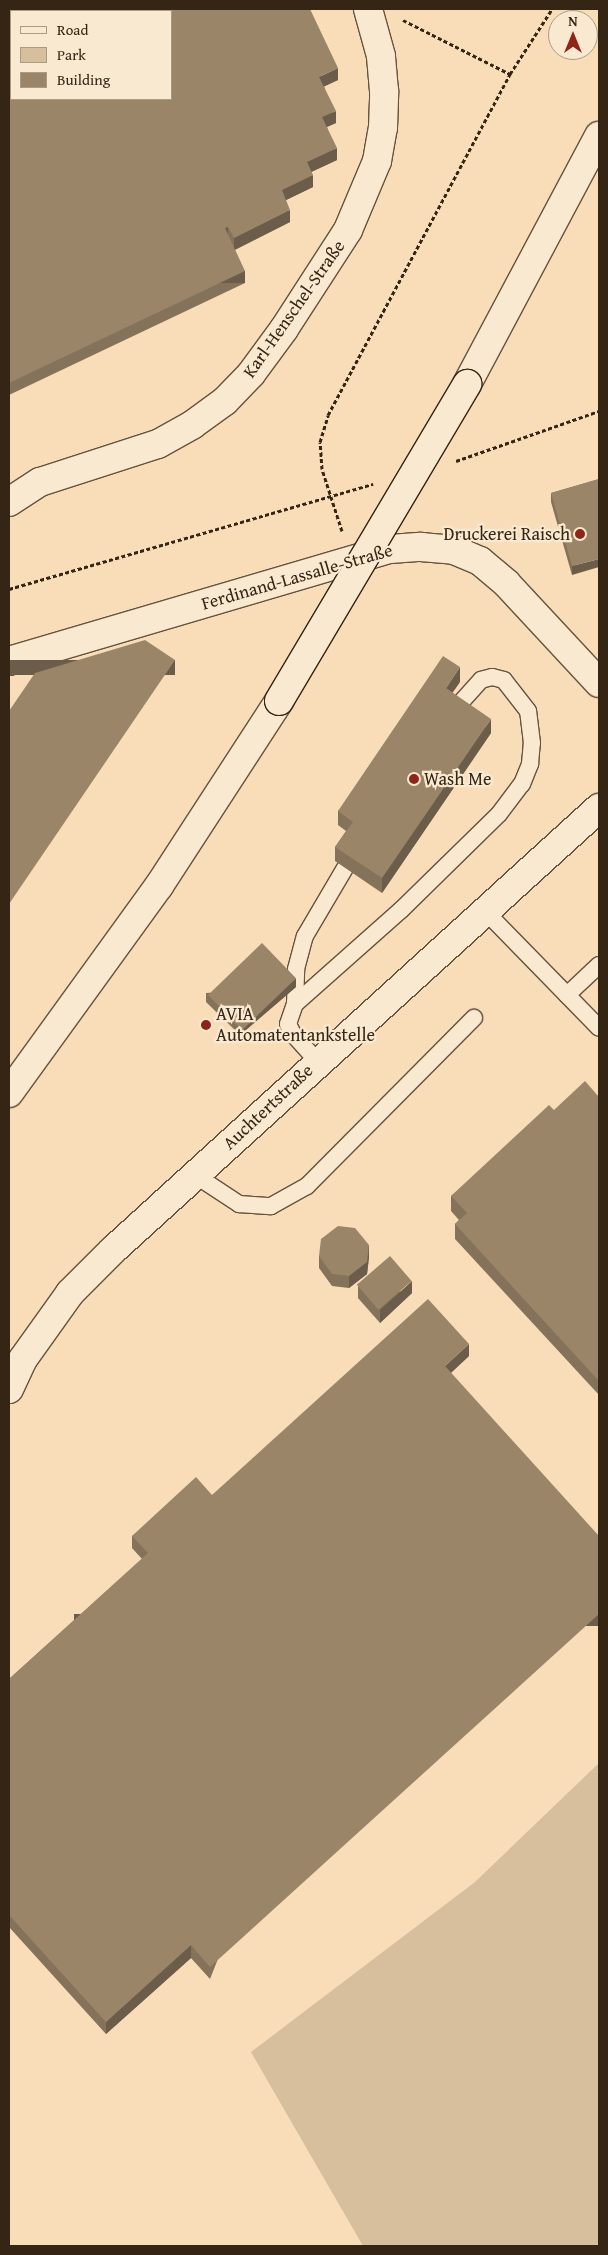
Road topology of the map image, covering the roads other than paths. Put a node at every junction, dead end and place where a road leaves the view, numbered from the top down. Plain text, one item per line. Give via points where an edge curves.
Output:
1 (368, 9) edge
2 (599, 136) edge
3 (9, 502) edge
4 (9, 661) edge
5 (599, 683) edge
6 (455, 709) edge
7 (599, 808) edge
8 (345, 868) edge
9 (484, 911) junction
10 (599, 965) edge
11 (567, 995) junction
12 (295, 1004) junction
13 (474, 1018) dead end
14 (599, 1028) edge
15 (318, 1062) junction
16 (9, 1093) edge
17 (195, 1175) junction
18 (9, 1389) edge

1 - 3 street, Karl-Henschel-Straße via 381,56 384,91 383,128 377,161 348,230 284,329 251,374 225,401 192,425 158,444 40,482
2 - 16 street, bridge via 467,384 279,701 164,878
4 - 5 street, Ferdinand-Lassalle-Straße via 390,549 422,547 454,550 480,561 507,584
6 - 12 lane via 481,680 492,677 504,680 528,711 532,743 530,764 522,784 499,814 401,910
7 - 9 street, Auchtertstraße
8 - 12 lane via 308,927 299,954
9 - 11 lane
9 - 15 street, Auchtertstraße
10 - 11 lane
11 - 14 lane
12 - 15 lane via 288,1024 292,1034
13 - 17 lane via 307,1186 271,1206 239,1204
15 - 17 street, Auchtertstraße
17 - 18 street, Auchtertstraße via 70,1293 23,1359

